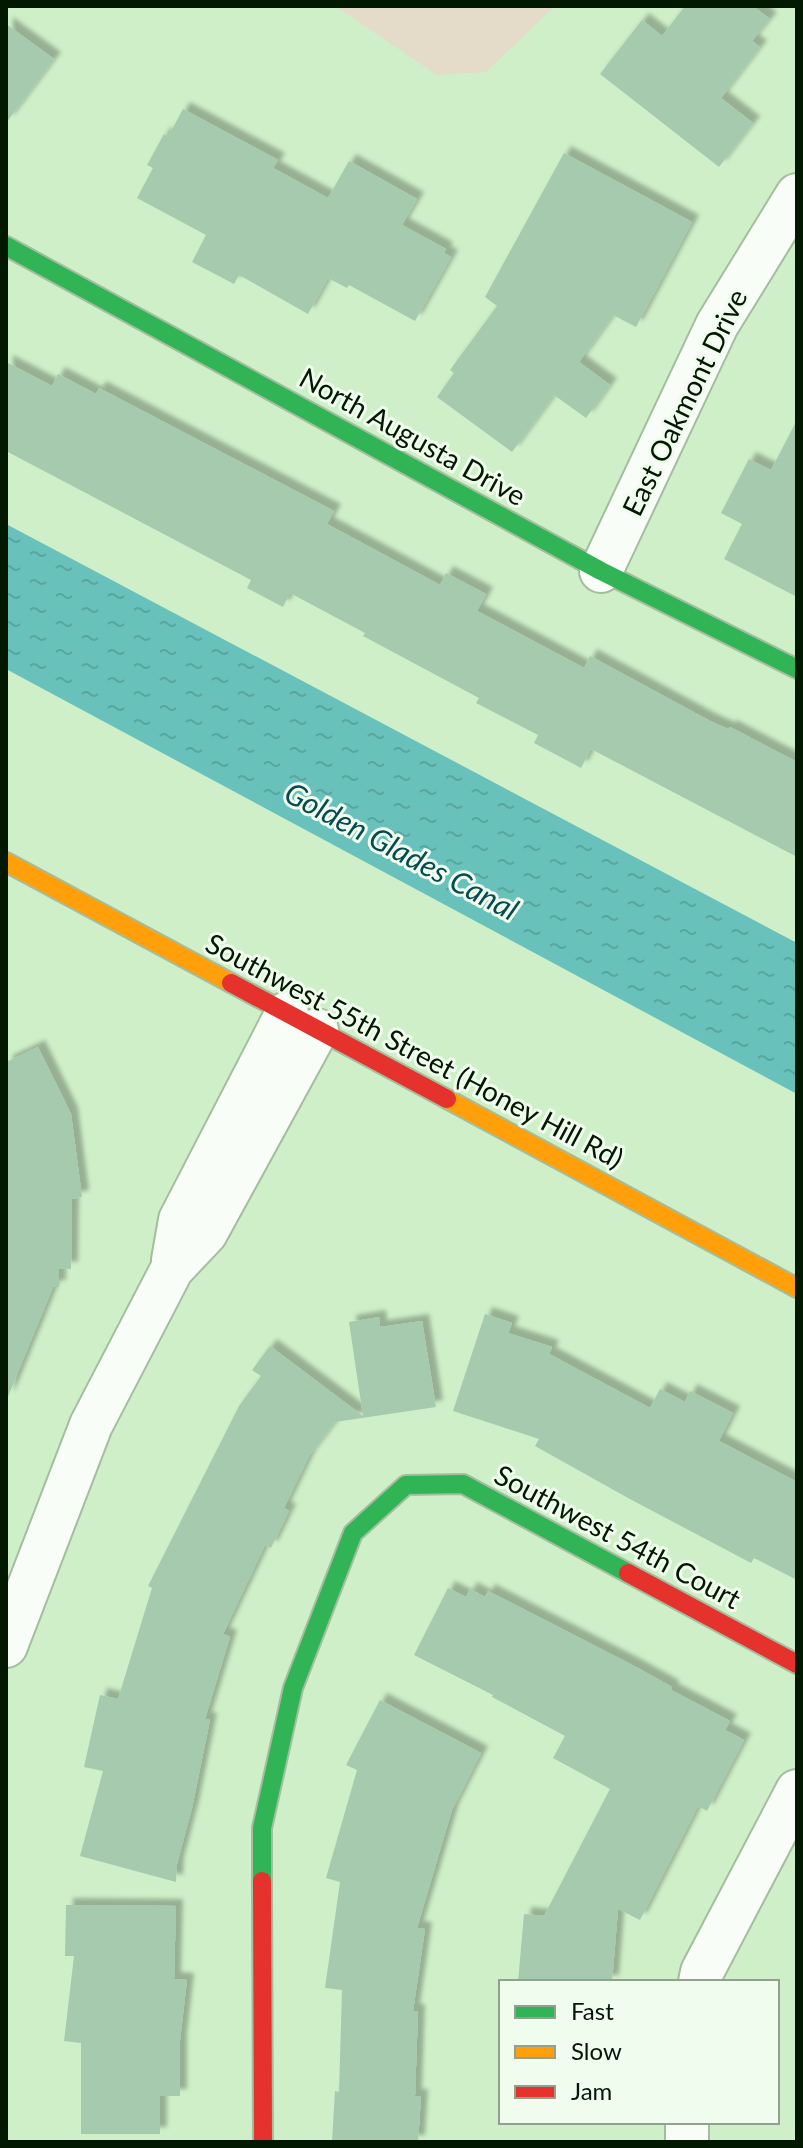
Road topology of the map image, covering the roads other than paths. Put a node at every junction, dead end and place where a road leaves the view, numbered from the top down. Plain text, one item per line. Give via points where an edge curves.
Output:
1 (797, 195) edge
2 (6, 246) edge
3 (601, 571) junction
4 (797, 669) edge
5 (6, 862) edge
6 (302, 1021) junction
7 (797, 1288) edge
8 (6, 1646) edge
9 (797, 1664) edge
10 (797, 1791) edge
11 (700, 1980) edge
12 (263, 2142) edge

1 - 3 street, East Oakmont Drive via 717,325
2 - 3 street, North Augusta Drive
3 - 4 street, North Augusta Drive
5 - 6 street, Southwest 55th Street (Honey Hill Rd)
6 - 7 street, Southwest 55th Street (Honey Hill Rd)
6 - 8 street via 180,1220 172,1269 91,1425
9 - 12 street, Southwest 54th Court via 463,1484 406,1485 353,1533 293,1688 282,1735 262,1828
10 - 11 street

